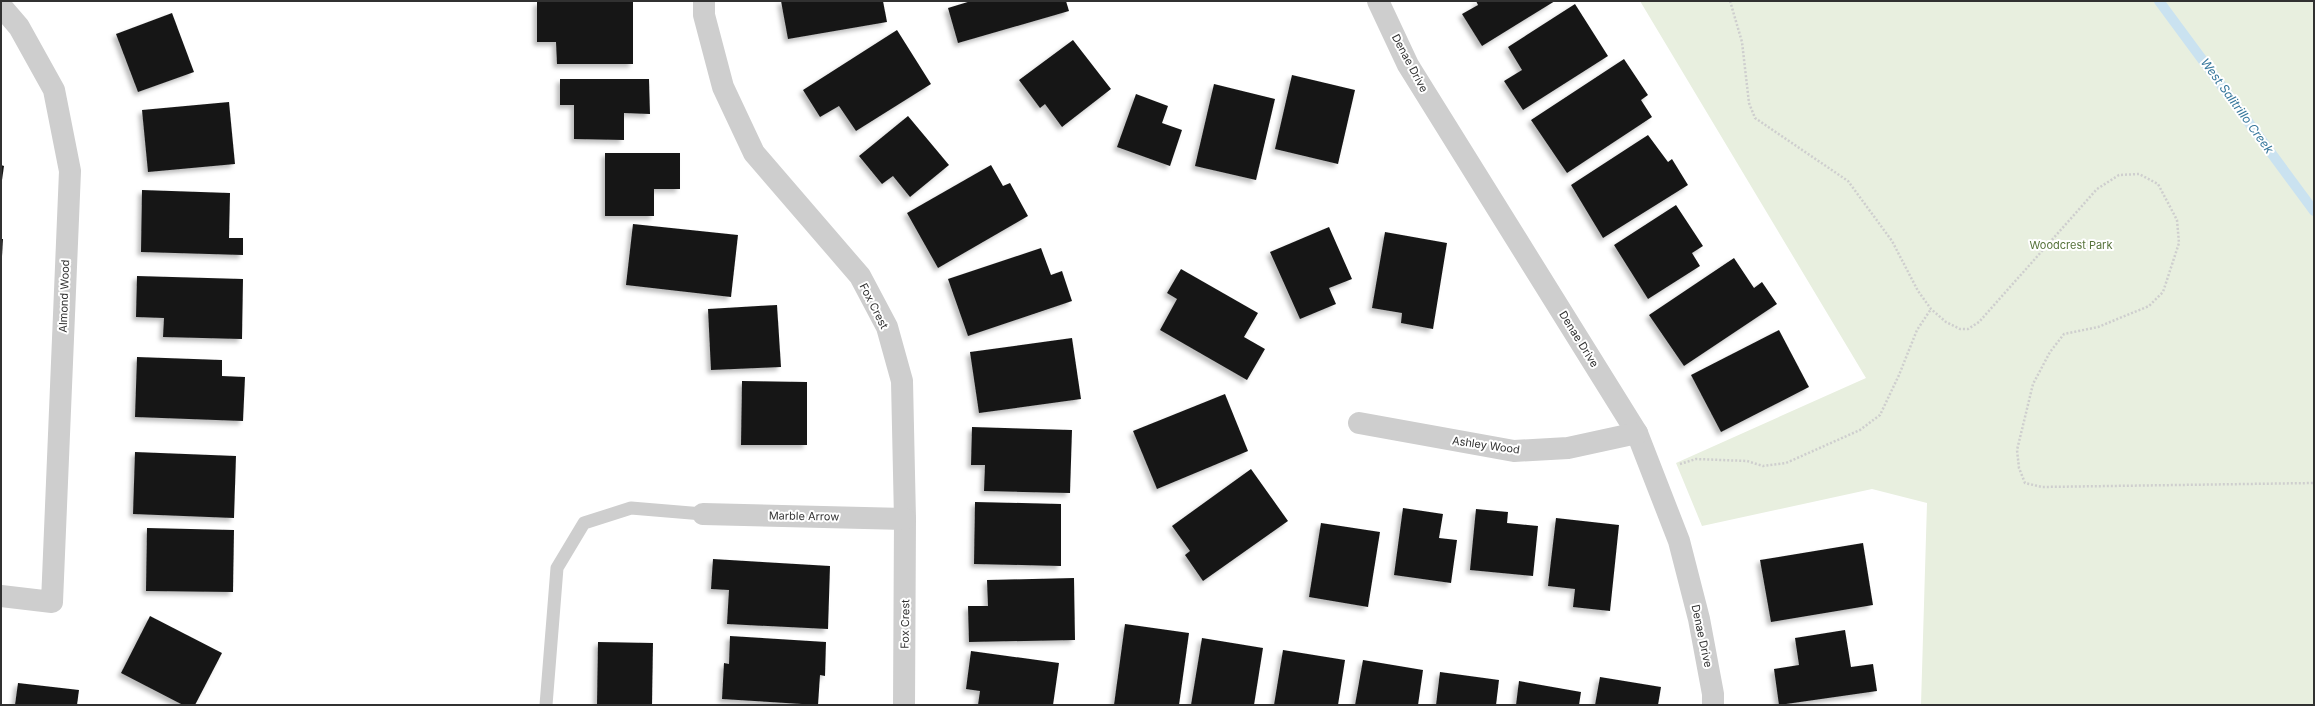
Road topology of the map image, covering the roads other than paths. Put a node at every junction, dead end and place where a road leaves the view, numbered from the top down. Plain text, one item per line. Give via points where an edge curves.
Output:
1 (704, 1) edge
2 (1378, 1) edge
3 (1, 6) edge
4 (1359, 423) dead end
5 (1638, 433) junction
6 (704, 514) joint
7 (906, 518) junction
8 (1, 596) edge
9 (546, 705) edge
10 (904, 705) edge
11 (1713, 705) edge

1 - 7 street, Fox Crest via 704,15 723,87 754,153 860,276 887,327 902,381
2 - 5 street, Denae Drive via 1408,65
3 - 8 street, Almond Wood via 19,27 54,90 70,171 52,602
4 - 5 street, Ashley Wood via 1514,451 1568,448
5 - 11 street, Denae Drive via 1681,549 1699,618
6 - 7 street, Marble Arrow
6 - 9 lane via 631,508 584,523 557,568
7 - 10 street, Fox Crest

